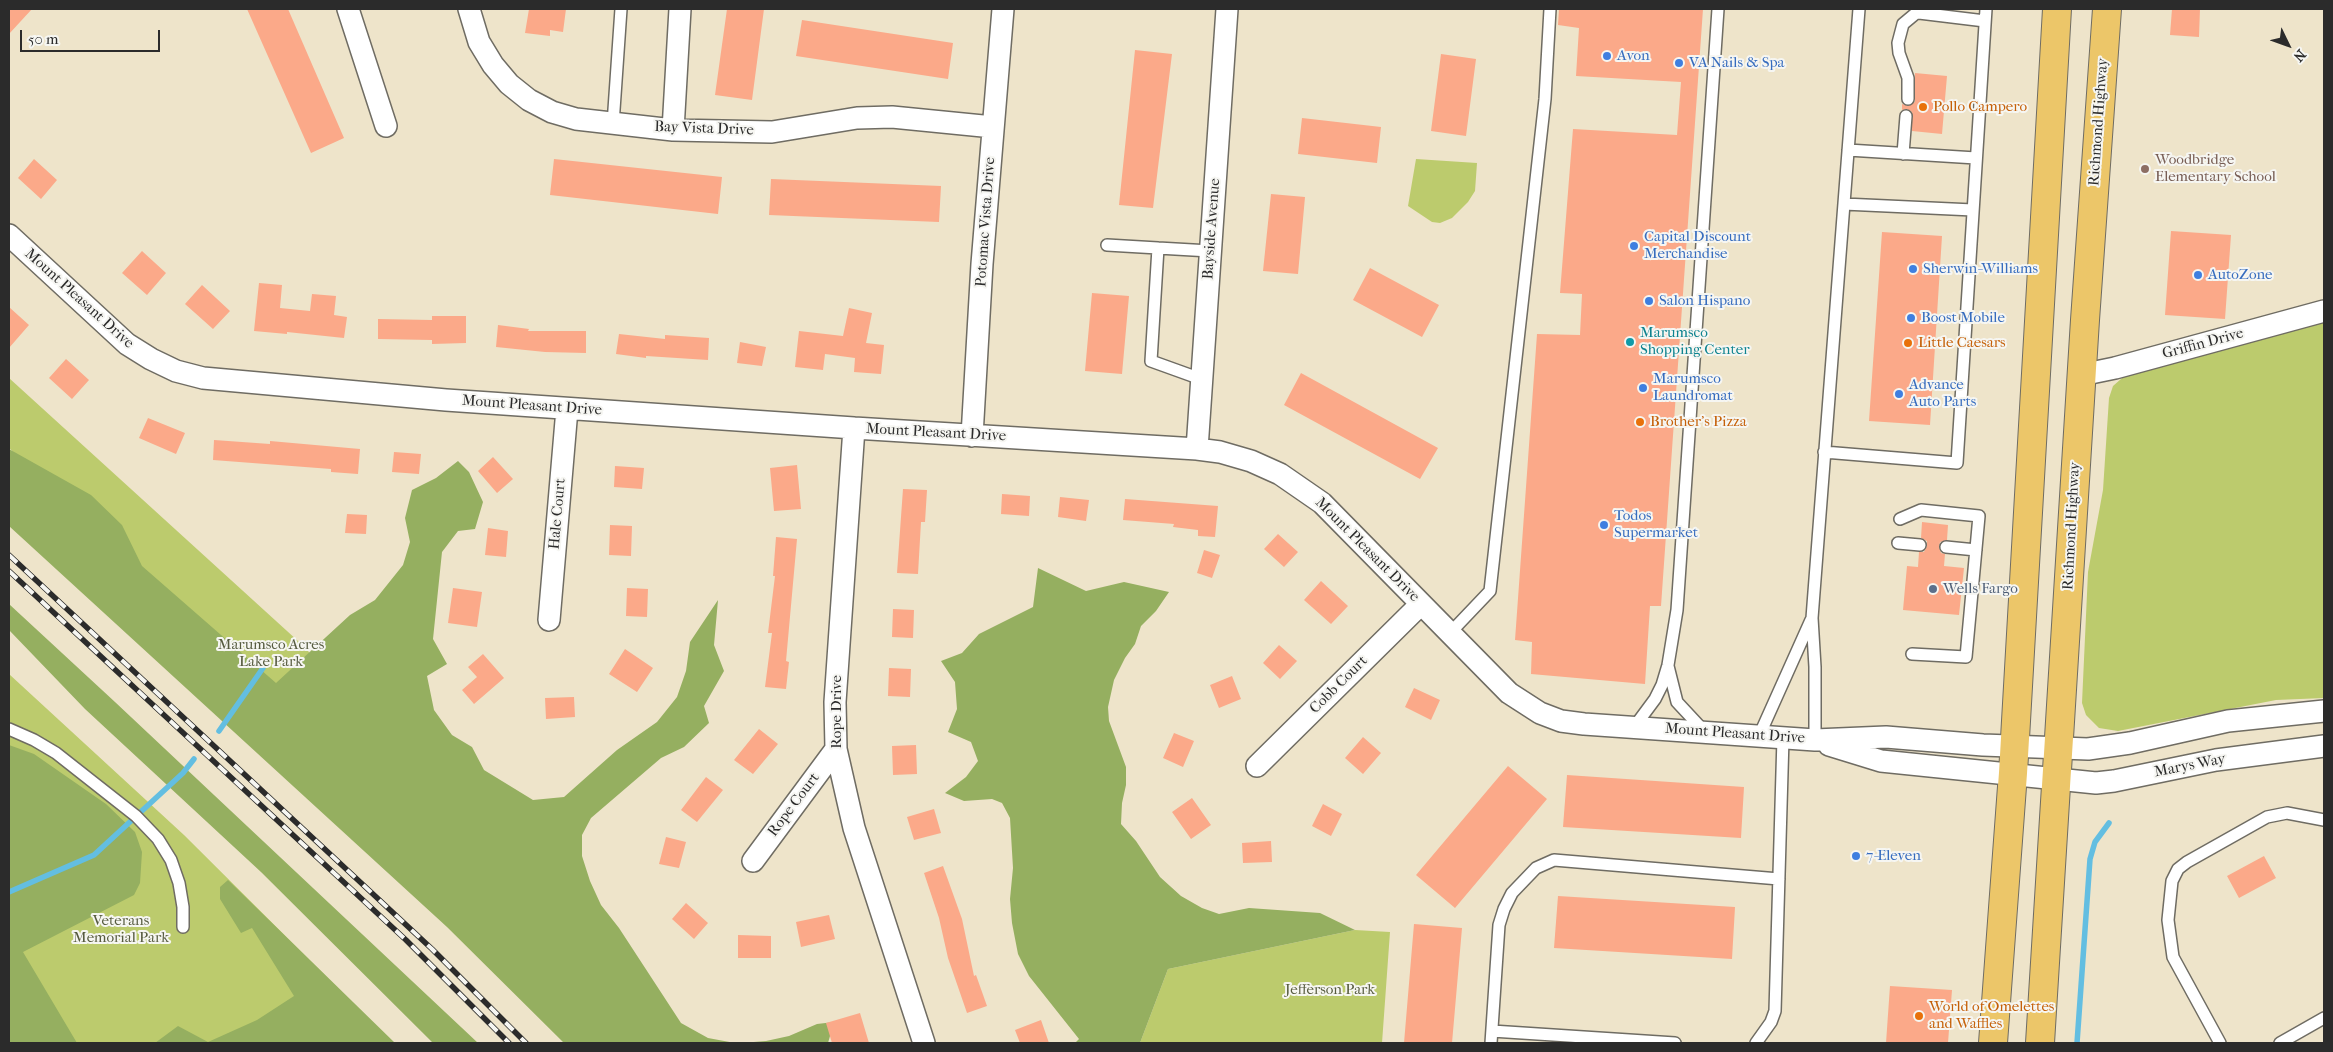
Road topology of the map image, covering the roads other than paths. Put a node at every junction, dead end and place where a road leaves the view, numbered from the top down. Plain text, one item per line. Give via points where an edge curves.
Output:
1 (348, 9) edge
2 (469, 9) edge
3 (621, 9) edge
4 (680, 9) edge
5 (1003, 9) edge
6 (1227, 9) edge
7 (1550, 9) edge
8 (1718, 9) edge
9 (1859, 9) edge
10 (2056, 9) edge
11 (2107, 9) edge
12 (1985, 15) edge
13 (1908, 99) dead end
14 (1906, 116) dead end
15 (613, 124) junction
16 (386, 126) dead end
17 (993, 128) junction
18 (673, 130) junction
19 (1848, 150) junction
20 (1903, 154) junction
21 (1976, 158) junction
22 (1844, 204) junction
23 (1973, 210) junction
24 (9, 235) edge
25 (1107, 245) dead end
26 (1158, 248) junction
27 (1210, 250) junction
28 (2324, 311) edge
29 (2081, 375) junction
30 (1202, 379) junction
31 (567, 408) junction
32 (854, 428) junction
33 (972, 436) junction
34 (1196, 448) junction
35 (1824, 452) junction
36 (1900, 519) dead end
37 (1898, 543) dead end
38 (1920, 545) dead end
39 (1946, 547) dead end
40 (1976, 550) junction
41 (1421, 604) junction
42 (1812, 618) junction
43 (549, 620) dead end
44 (1450, 634) junction
45 (1912, 654) dead end
46 (1668, 665) junction
47 (2324, 711) edge
48 (1635, 726) junction
49 (9, 729) edge
50 (1704, 732) junction
51 (1759, 736) junction
52 (1783, 738) junction
53 (1815, 740) junction
54 (2014, 746) junction
55 (2324, 746) edge
56 (2059, 749) junction
57 (836, 750) junction
58 (1257, 766) dead end
59 (2013, 773) junction
60 (2057, 780) junction
61 (2324, 820) edge
62 (753, 861) dead end
63 (1779, 879) junction
64 (183, 927) dead end
65 (2324, 1018) edge
66 (1492, 1031) junction
67 (924, 1043) edge
68 (1491, 1043) edge
69 (1675, 1043) edge
70 (1756, 1043) edge
71 (1993, 1043) edge
72 (2040, 1043) edge
73 (2220, 1043) edge
74 (2280, 1043) edge

1 - 16 street
2 - 15 street, Bay Vista Drive via 479,42 493,65 529,100 552,112 576,119
3 - 15 lane
4 - 18 street
5 - 17 street, Potomac Vista Drive
6 - 27 street, Bayside Avenue
7 - 44 lane via 1545,100 1490,591
8 - 46 lane via 1676,610
9 - 19 lane
10 - 54 main road
11 - 29 main road, Richmond Highway
12 - 13 lane via 1919,13 1903,24 1898,43 1908,78
12 - 21 lane
14 - 20 lane
15 - 18 street, Bay Vista Drive
17 - 18 street, Bay Vista Drive via 892,117 857,118 772,132
17 - 33 street, Potomac Vista Drive
19 - 20 lane
19 - 22 lane
20 - 21 lane
21 - 23 lane
22 - 23 lane
22 - 35 lane
23 - 35 lane via 1957,463
24 - 31 street, Mount Pleasant Drive via 127,344 176,371 220,380
25 - 26 lane
26 - 27 lane
26 - 30 lane via 1151,361
27 - 30 street, Bayside Avenue
28 - 29 street, Griffin Drive
29 - 56 main road, Richmond Highway
30 - 34 street, Bayside Avenue
31 - 32 street, Mount Pleasant Drive
31 - 43 street, Hale Court
32 - 33 street, Mount Pleasant Drive
32 - 57 street, Rope Drive via 835,702
33 - 34 street, Mount Pleasant Drive
34 - 41 street, Mount Pleasant Drive via 1251,461 1307,491
35 - 42 lane
36 - 40 lane via 1921,510 1979,516
37 - 38 lane
39 - 40 lane
40 - 45 lane via 1966,657
41 - 44 street, Mount Pleasant Drive
41 - 58 street, Cobb Court
42 - 51 lane
42 - 53 lane
44 - 48 street, Mount Pleasant Drive via 1509,693 1540,713 1584,724
46 - 48 lane via 1655,699
46 - 50 lane via 1677,702
47 - 56 street via 2228,721 2106,746
48 - 50 street, Mount Pleasant Drive
49 - 64 lane via 56,754 136,816 158,839 171,860 179,883
50 - 51 street, Mount Pleasant Drive
51 - 52 street, Mount Pleasant Drive
52 - 53 street, Mount Pleasant Drive
52 - 63 lane
53 - 54 street, Mount Pleasant Drive via 1886,738
53 - 59 street, Mount Pleasant Drive via 1880,761
54 - 56 street, Mount Pleasant Drive
54 - 59 main road
55 - 60 street, Marys Way via 2216,760 2114,781
56 - 60 main road, Richmond Highway
57 - 62 street, Rope Court
57 - 67 street, Rope Drive via 854,828
59 - 60 street, Mount Pleasant Drive
59 - 71 main road
60 - 72 main road, Richmond Highway
61 - 73 lane via 2287,813 2267,817 2187,862 2172,881 2168,920 2176,966
63 - 66 lane via 1554,860 1545,863 1518,886 1504,909 1499,925
63 - 70 lane via 1775,1011
65 - 74 lane
66 - 68 lane
66 - 69 lane

